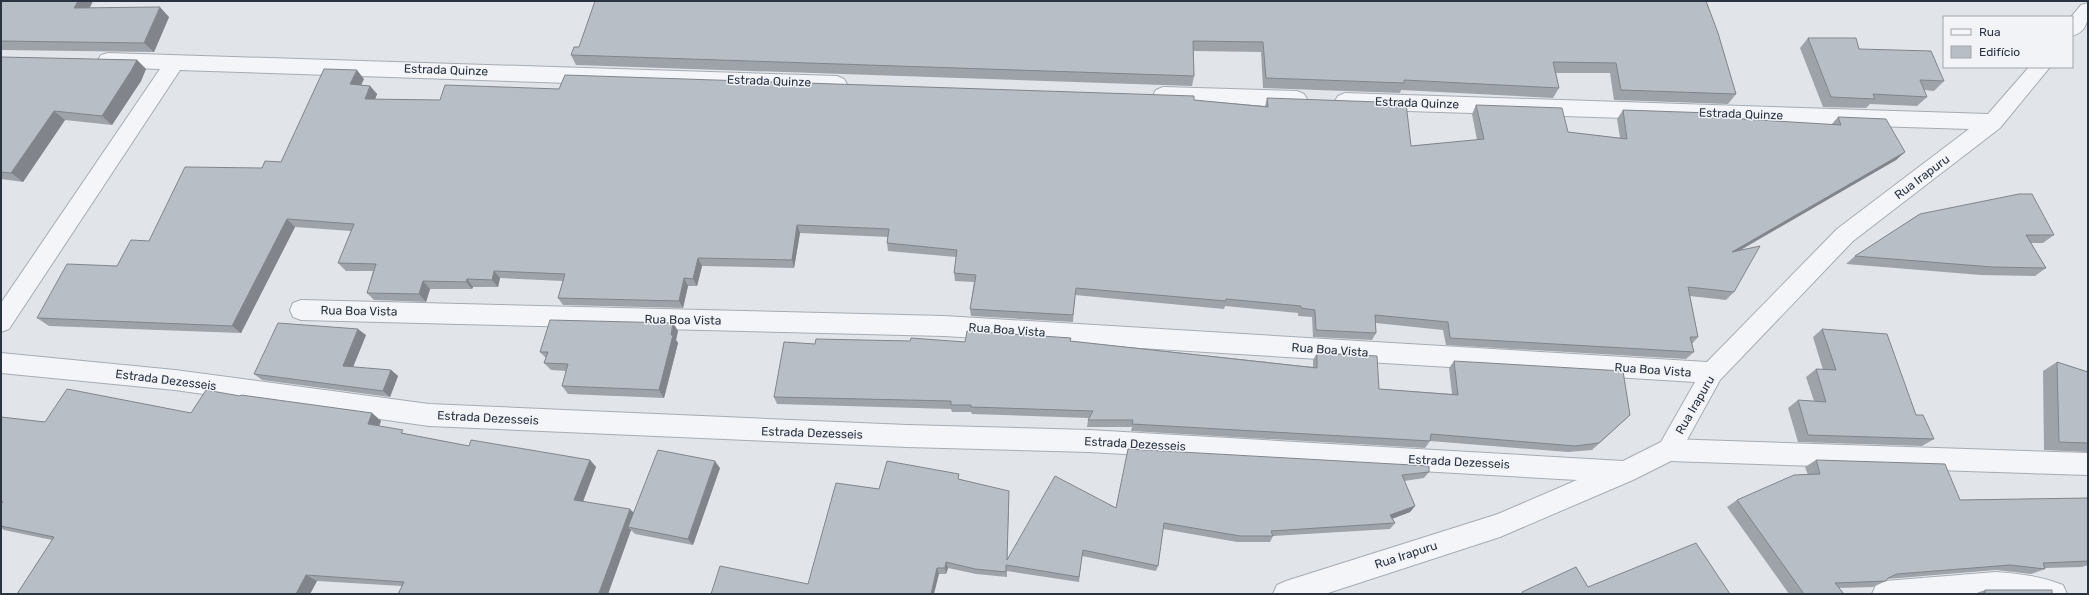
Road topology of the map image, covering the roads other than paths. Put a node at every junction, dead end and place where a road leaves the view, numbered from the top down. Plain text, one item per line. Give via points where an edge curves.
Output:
1 (2088, 10) edge
2 (2073, 28) edge
3 (89, 59) edge
4 (176, 61) junction
5 (2039, 68) edge
6 (858, 85) edge
7 (1144, 94) edge
8 (1994, 122) junction
9 (300, 310) dead end
10 (1, 322) edge
11 (1, 363) edge
12 (1712, 374) junction
13 (1669, 450) junction
14 (2088, 464) edge
15 (1625, 472) junction
16 (1286, 594) edge
17 (1885, 594) edge
18 (2054, 594) edge

1 - 2 street
3 - 4 street, Estrada Quinze
4 - 6 street, Estrada Quinze
4 - 10 street
5 - 8 street, Rua Irapuru
7 - 8 street, Estrada Quinze
8 - 12 street, Rua Irapuru via 1845,235
9 - 12 street, Rua Boa Vista via 944,326
11 - 15 street, Estrada Dezesseis via 175,380 429,415 907,436 1089,441
12 - 13 street, Rua Irapuru
13 - 14 street
13 - 15 street, Rua Irapuru
15 - 16 street, Rua Irapuru via 1500,524
17 - 18 street via 1996,584 2031,587

